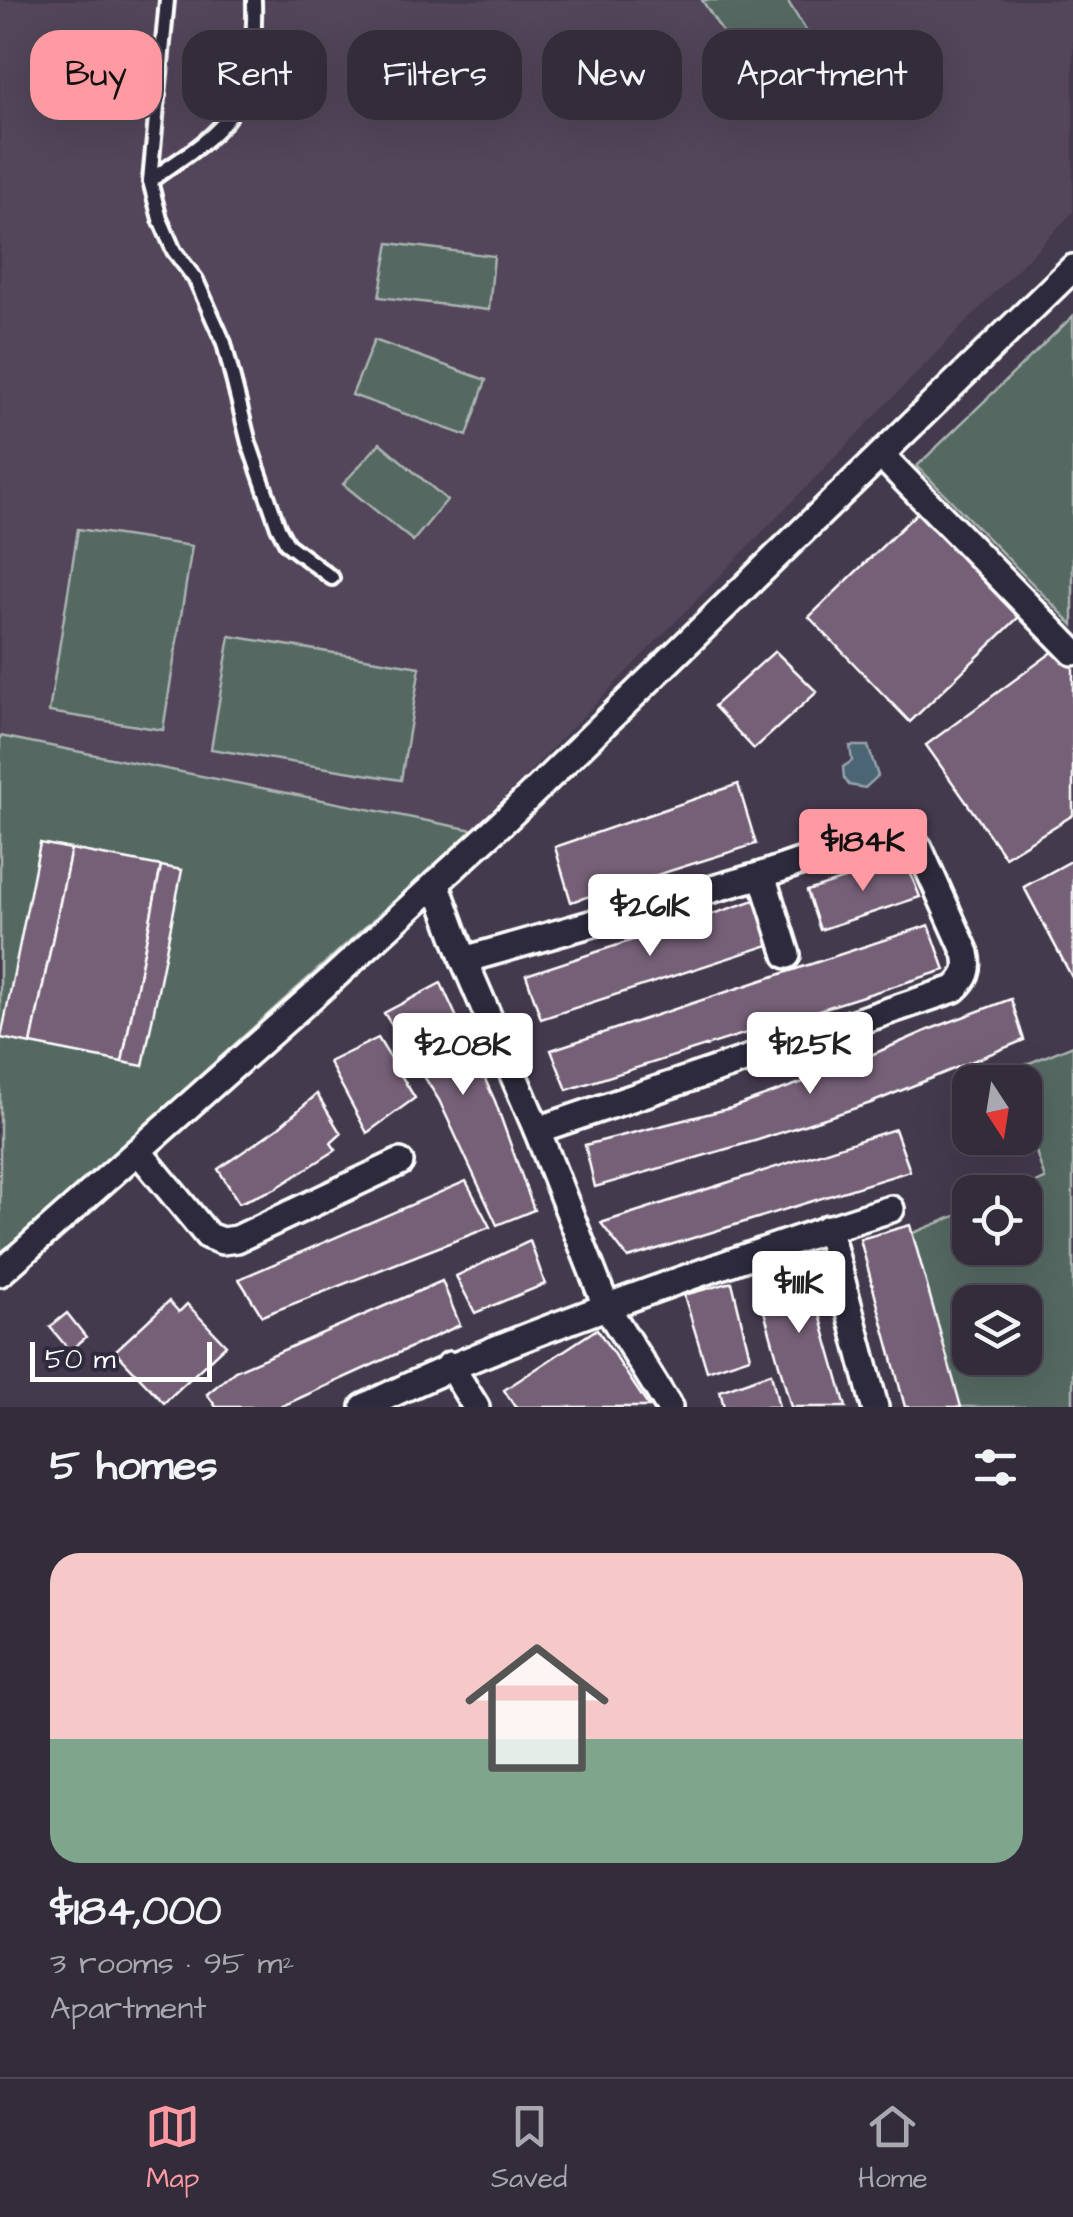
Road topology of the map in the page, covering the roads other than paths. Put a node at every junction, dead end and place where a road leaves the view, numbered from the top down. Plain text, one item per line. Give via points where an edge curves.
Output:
1 (167, 0) edge
2 (254, 0) edge
3 (150, 181) junction
4 (1073, 268) edge
5 (882, 456) junction
6 (332, 578) dead end
7 (1073, 652) edge
8 (762, 875) junction
9 (436, 883) junction
10 (787, 956) dead end
11 (464, 960) junction
12 (537, 1130) junction
13 (138, 1151) junction
14 (400, 1162) dead end
15 (891, 1209) dead end
16 (828, 1228) junction
17 (0, 1273) edge
18 (606, 1306) junction
19 (450, 1365) junction
20 (364, 1407) edge
21 (476, 1407) edge
22 (669, 1407) edge
23 (875, 1407) edge

1 - 3 lane
2 - 3 lane via 255,35 231,114
3 - 6 lane via 174,251 196,280 224,344 278,527 288,544
4 - 5 street
5 - 7 street
5 - 9 street
8 - 10 street
8 - 11 street
8 - 12 street via 878,835 898,831 910,837 966,953 964,979 954,989
9 - 11 street
9 - 13 street
11 - 12 street
12 - 18 street
13 - 14 street via 208,1236 222,1241
13 - 17 street
15 - 16 street
16 - 18 street
16 - 23 street
18 - 19 street
18 - 22 street
19 - 20 street
19 - 21 street

